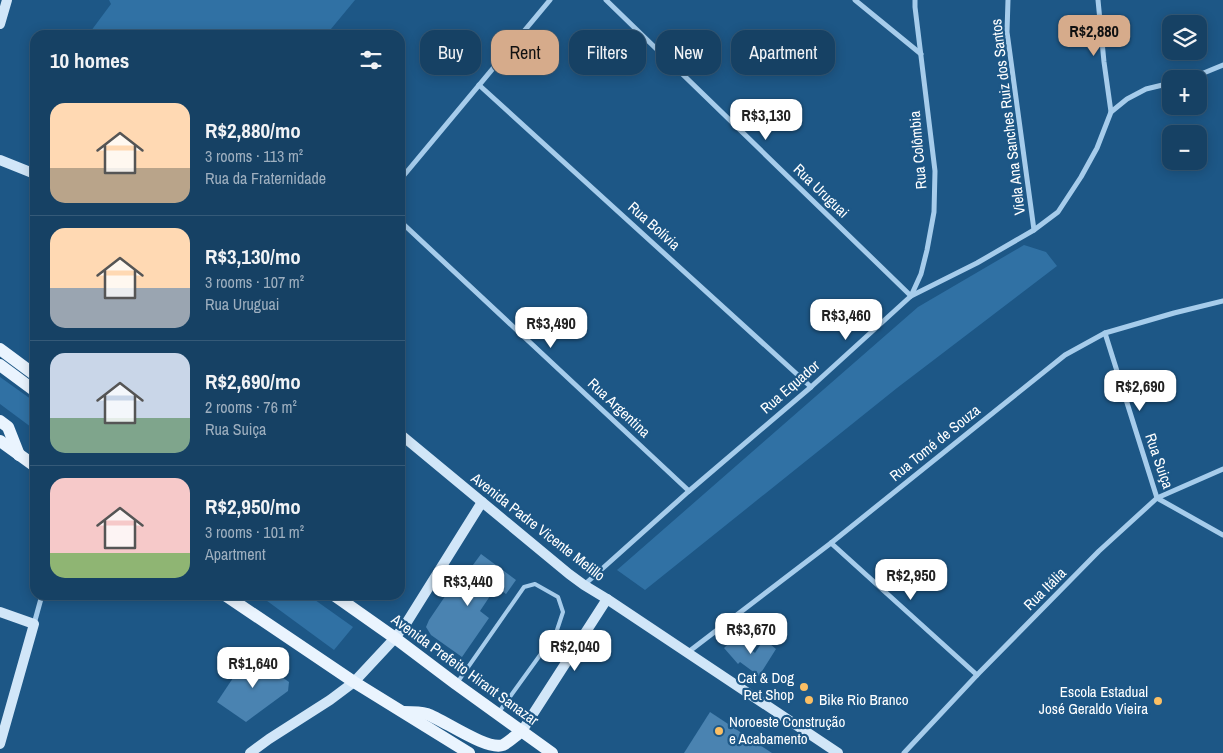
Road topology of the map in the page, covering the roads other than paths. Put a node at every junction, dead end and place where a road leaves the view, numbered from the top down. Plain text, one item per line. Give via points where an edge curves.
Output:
1 (7, 0) edge
2 (550, 0) edge
3 (606, 0) edge
4 (854, 0) edge
5 (915, 0) edge
6 (1008, 0) edge
7 (1098, 0) edge
8 (0, 24) edge
9 (921, 54) junction
10 (1223, 65) edge
11 (1207, 72) edge
12 (479, 85) junction
13 (1162, 85) edge
14 (1111, 112) junction
15 (0, 160) edge
16 (30, 172) edge
17 (405, 174) edge
18 (405, 226) edge
19 (1034, 230) junction
20 (911, 296) junction
21 (1223, 301) edge
22 (1105, 333) junction
23 (0, 349) edge
24 (0, 365) edge
25 (30, 371) edge
26 (812, 386) junction
27 (30, 387) edge
28 (0, 421) edge
29 (405, 438) edge
30 (0, 441) edge
31 (19, 454) junction
32 (30, 462) edge
33 (1223, 469) edge
34 (689, 491) junction
35 (1157, 498) junction
36 (482, 502) junction
37 (1223, 535) edge
38 (831, 542) junction
39 (584, 585) junction
40 (607, 599) junction
41 (41, 600) edge
42 (233, 600) edge
43 (341, 600) edge
44 (0, 612) edge
45 (34, 624) junction
46 (395, 638) junction
47 (687, 653) junction
48 (977, 675) junction
49 (354, 682) junction
50 (456, 684) junction
51 (401, 711) junction
52 (498, 714) junction
53 (522, 731) junction
54 (0, 744) edge
55 (250, 753) edge
56 (469, 753) edge
57 (552, 753) edge
58 (838, 753) edge
59 (904, 753) edge

1 - 8 main road
2 - 12 street
3 - 20 street, Rua Uruguai
4 - 9 street
5 - 9 street, Rua Colômbia
6 - 19 street, Viela Ana Sanches Ruiz dos Santos via 1007,32
7 - 14 street
9 - 20 street, Rua Colômbia via 935,171 934,212 921,274
10 - 11 street
12 - 17 street
12 - 26 street, Rua Bolívia
13 - 14 street via 1146,89
14 - 19 street, Rua Equador via 1081,177 1058,212
15 - 16 main road
18 - 34 street, Rua Argentina
19 - 20 street, Rua Equador via 978,263
20 - 26 street, Rua Equador
21 - 22 street, Rua Tomé de Souza
22 - 35 street, Rua Suiça
22 - 38 street, Rua Tomé de Souza via 1065,355
23 - 25 main road
24 - 27 main road
26 - 34 street, Rua Equador
28 - 31 main road via 8,427
29 - 36 main road, Avenida Padre Vicente Melillo
30 - 31 main road
31 - 32 main road
33 - 35 street, Rua Itália
34 - 39 street, Rua Equador
35 - 37 street, Rua Suiça
35 - 48 street, Rua Itália via 1099,551
36 - 39 main road, Avenida Padre Vicente Melillo
36 - 46 main road
38 - 47 street, Rua Tomé de Souza
38 - 48 street
39 - 40 main road, Avenida Padre Vicente Melillo
40 - 47 main road, Avenida Padre Vicente Melillo
40 - 53 main road
41 - 45 street
42 - 49 main road
43 - 46 main road, Avenida Prefeito Hirant Sanazar
44 - 45 main road
45 - 54 main road
46 - 49 main road
46 - 50 main road, Avenida Prefeito Hirant Sanazar
47 - 58 main road, Avenida Padre Vicente Melillo
48 - 59 street, Rua Itália
49 - 51 main road
49 - 55 main road
50 - 52 main road, Avenida Prefeito Hirant Sanazar
50 - 52 lane via 524,588 535,584 558,597 563,612 556,633
51 - 53 main road via 425,714 495,746 502,745
51 - 56 main road
52 - 53 main road, Avenida Prefeito Hirant Sanazar
53 - 57 main road, Avenida Prefeito Hirant Sanazar

